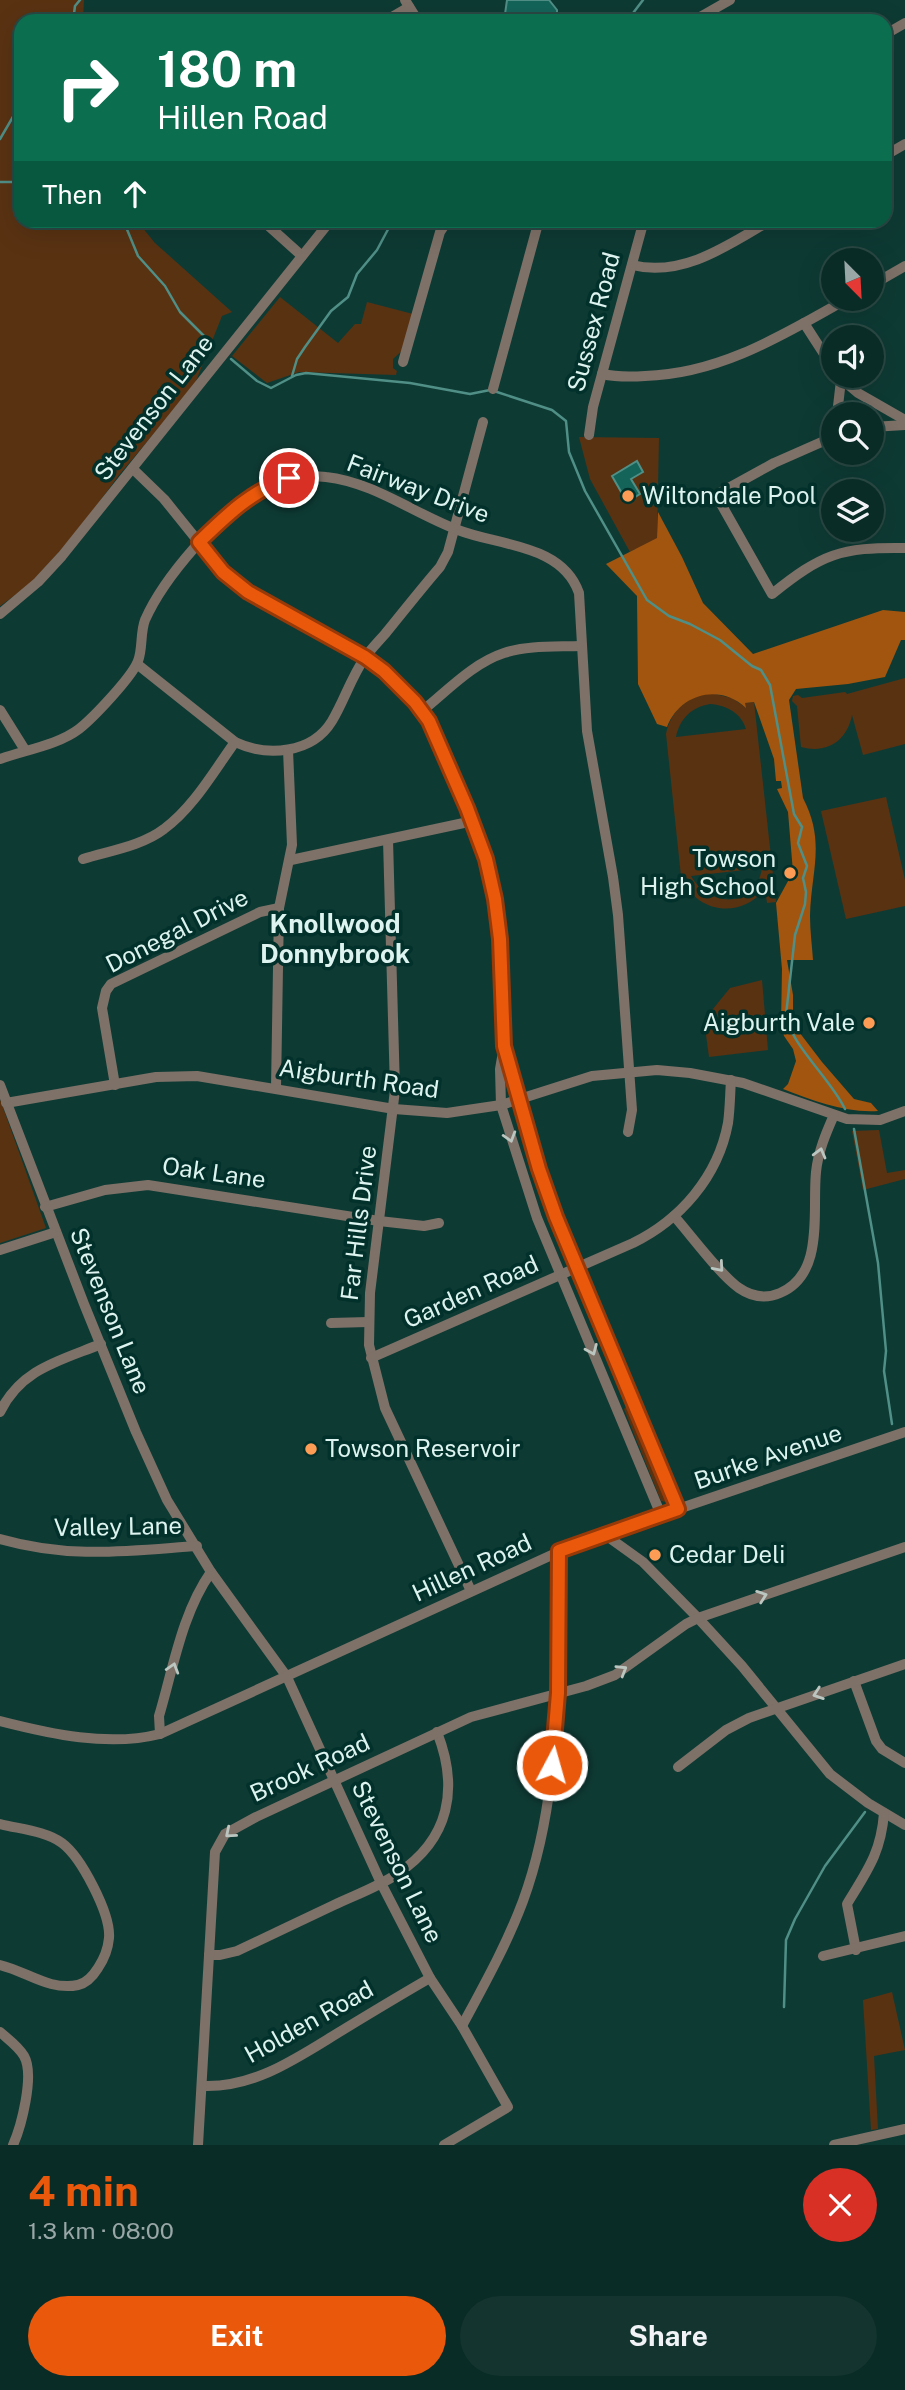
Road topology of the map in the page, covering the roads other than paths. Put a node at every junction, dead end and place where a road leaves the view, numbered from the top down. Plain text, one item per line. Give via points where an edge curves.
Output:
1 (730, 0) edge
2 (705, 14) edge
3 (271, 228) edge
4 (325, 228) edge
5 (443, 228) edge
6 (537, 228) edge
7 (642, 228) edge
8 (756, 228) edge
9 (302, 256) junction
10 (632, 265) junction
11 (905, 266) edge
12 (884, 278) edge
13 (824, 312) edge
14 (804, 323) junction
15 (821, 349) edge
16 (403, 362) dead end
17 (602, 374) junction
18 (493, 388) dead end
19 (854, 388) edge
20 (483, 422) dead end
21 (905, 422) edge
22 (884, 425) edge
23 (589, 435) dead end
24 (821, 442) edge
25 (133, 469) junction
26 (454, 529) junction
27 (199, 542) junction
28 (905, 548) edge
29 (0, 614) edge
30 (581, 646) junction
31 (365, 657) junction
32 (137, 664) junction
33 (0, 710) edge
34 (422, 711) junction
35 (235, 742) junction
36 (24, 750) junction
37 (288, 750) junction
38 (0, 759) edge
39 (473, 821) junction
40 (388, 839) junction
41 (83, 859) dead end
42 (290, 860) junction
43 (279, 908) junction
44 (504, 1046) junction
45 (629, 1071) junction
46 (731, 1080) junction
47 (115, 1084) junction
48 (0, 1085) edge
49 (276, 1088) junction
50 (518, 1099) junction
51 (6, 1103) junction
52 (500, 1105) junction
53 (394, 1109) junction
54 (905, 1111) edge
55 (834, 1115) junction
56 (628, 1132) dead end
57 (45, 1207) junction
58 (674, 1216) junction
59 (379, 1221) junction
60 (439, 1223) dead end
61 (56, 1232) junction
62 (0, 1250) edge
63 (577, 1268) junction
64 (560, 1275) junction
65 (368, 1322) junction
66 (331, 1323) dead end
67 (101, 1344) junction
68 (371, 1358) junction
69 (0, 1412) edge
70 (905, 1432) edge
71 (678, 1509) junction
72 (661, 1515) junction
73 (604, 1534) junction
74 (0, 1539) edge
75 (197, 1546) junction
76 (905, 1548) edge
77 (559, 1551) junction
78 (211, 1572) junction
79 (471, 1591) junction
80 (230, 1596) junction
81 (698, 1618) junction
82 (905, 1664) edge
83 (287, 1677) junction
84 (854, 1681) junction
85 (558, 1693) junction
86 (777, 1707) junction
87 (0, 1721) edge
88 (437, 1732) junction
89 (160, 1734) junction
90 (905, 1763) edge
91 (678, 1767) dead end
92 (334, 1780) junction
93 (884, 1812) junction
94 (0, 1824) edge
95 (905, 1825) edge
96 (381, 1883) junction
97 (905, 1936) edge
98 (856, 1950) junction
99 (209, 1955) junction
100 (823, 1956) dead end
101 (0, 1965) edge
102 (430, 1978) junction
103 (462, 2026) junction
104 (0, 2032) edge
105 (203, 2086) junction
106 (905, 2129) edge
107 (860, 2142) edge
108 (13, 2145) edge
109 (198, 2145) edge
110 (444, 2145) edge
111 (834, 2145) edge

1 - 2 street
3 - 9 street
4 - 9 street, Stevenson Lane
5 - 16 street
6 - 18 street
7 - 10 street, Sussex Road
8 - 10 street via 702,258 661,268
9 - 25 street, Stevenson Lane
10 - 17 street, Sussex Road
11 - 12 street
13 - 14 street
14 - 15 street
14 - 17 street via 736,357 687,372 639,377
17 - 23 street, Sussex Road
19 - 21 street
20 - 26 street
21 - 22 street
24 - 28 street via 716,495 772,594 837,552
25 - 27 street
25 - 29 street, Stevenson Lane via 49,571
26 - 27 street, Fairway Drive via 348,481 308,476 261,489
26 - 30 street, Fairway Drive via 535,552 562,565 579,593
26 - 31 street via 440,567
27 - 31 street via 223,572 248,592
27 - 32 street, Fairway Drive via 167,582 145,620
30 - 34 street via 503,653 480,665
30 - 45 street, Fairway Drive via 587,731 618,915
31 - 34 street
31 - 37 street via 327,729
32 - 35 street
32 - 36 street, Fairway Drive via 79,729
33 - 36 street
34 - 39 street
35 - 37 street via 264,750
35 - 41 street via 164,829
36 - 38 street, Fairway Drive
37 - 42 street
39 - 40 street
39 - 44 street via 498,920
40 - 42 street
40 - 53 street, Far Hills Drive
42 - 43 street
43 - 47 street, Donegal Drive via 260,912 111,984 102,1008
43 - 49 street
44 - 50 street
44 - 52 street
45 - 46 street, Aigburth Road via 673,1071
45 - 50 street, Aigburth Road via 577,1080
45 - 56 street, Fairway Drive via 632,1110
46 - 55 street, Aigburth Road
46 - 58 street, Garden Road via 728,1120 719,1152 702,1185
47 - 49 street, Aigburth Road via 183,1075
47 - 51 street, Aigburth Road
48 - 51 street, Stevenson Lane
49 - 53 street, Aigburth Road
50 - 52 street, Aigburth Road
50 - 63 street
51 - 57 street, Stevenson Lane
52 - 53 street, Aigburth Road via 447,1113
52 -> 64 street via 528,1195
53 - 59 street, Far Hills Drive
54 - 55 street, Aigburth Road via 873,1121
58 -> 55 street via 737,1287 766,1297 800,1282 809,1263 816,1170
57 - 59 street, Oak Lane via 120,1187 158,1185
57 - 61 street, Stevenson Lane
58 - 63 street, Garden Road via 644,1238
59 - 60 street, Oak Lane
59 - 65 street, Far Hills Drive
61 - 62 street
61 - 67 street, Stevenson Lane
63 - 64 street, Garden Road
63 - 71 street
64 - 68 street, Garden Road
64 -> 72 street
65 - 66 street
65 - 68 street, Far Hills Drive
67 - 69 street via 28,1376
67 - 75 street, Stevenson Lane via 167,1500
68 - 79 street, Far Hills Drive via 385,1408
70 - 71 street, Burke Avenue
71 - 72 street, Burke Avenue
72 - 73 street, Burke Avenue
73 - 77 street, Hillen Road
73 - 81 street via 643,1562
74 - 75 street, Valley Lane via 82,1553
75 - 78 street, Stevenson Lane
75 - 80 street, Stevenson Lane
81 -> 76 street, Brook Road
77 - 79 street, Hillen Road
77 - 85 street
78 - 80 street, Stevenson Lane
89 -> 78 street via 159,1716 192,1608
79 - 83 street, Hillen Road
80 - 83 street, Stevenson Lane
85 -> 81 street, Brook Road via 615,1675
81 - 86 street
82 - 84 street
83 - 89 street, Hillen Road
83 - 92 street, Stevenson Lane
84 -> 86 street
84 - 90 street via 876,1741
85 - 88 street, Brook Road via 479,1714
85 - 103 street via 544,1828 527,1887 510,1934
86 - 91 street via 738,1723
86 - 93 street via 830,1774
87 - 89 street, Hillen Road via 103,1739
88 - 92 street, Brook Road
88 - 96 street via 450,1793 443,1822 410,1864
92 - 96 street, Stevenson Lane
92 -> 99 street, Brook Road via 234,1828 221,1840 215,1852
93 - 95 street
93 - 98 street via 876,1855 846,1904
94 - 101 street via 54,1838 71,1851 98,1899 109,1937 95,1974 77,1985 50,1984
96 - 99 street via 237,1951
96 - 102 street, Stevenson Lane
97 - 98 street
98 - 100 street
99 - 105 street, Brook Road
102 - 103 street, Stevenson Lane
102 - 105 street, Holden Road via 279,2068 242,2083
103 - 110 street, Stevenson Lane via 508,2107
104 - 108 street via 24,2056 28,2069
105 - 109 street, Brook Road
106 - 107 street
107 - 111 street

